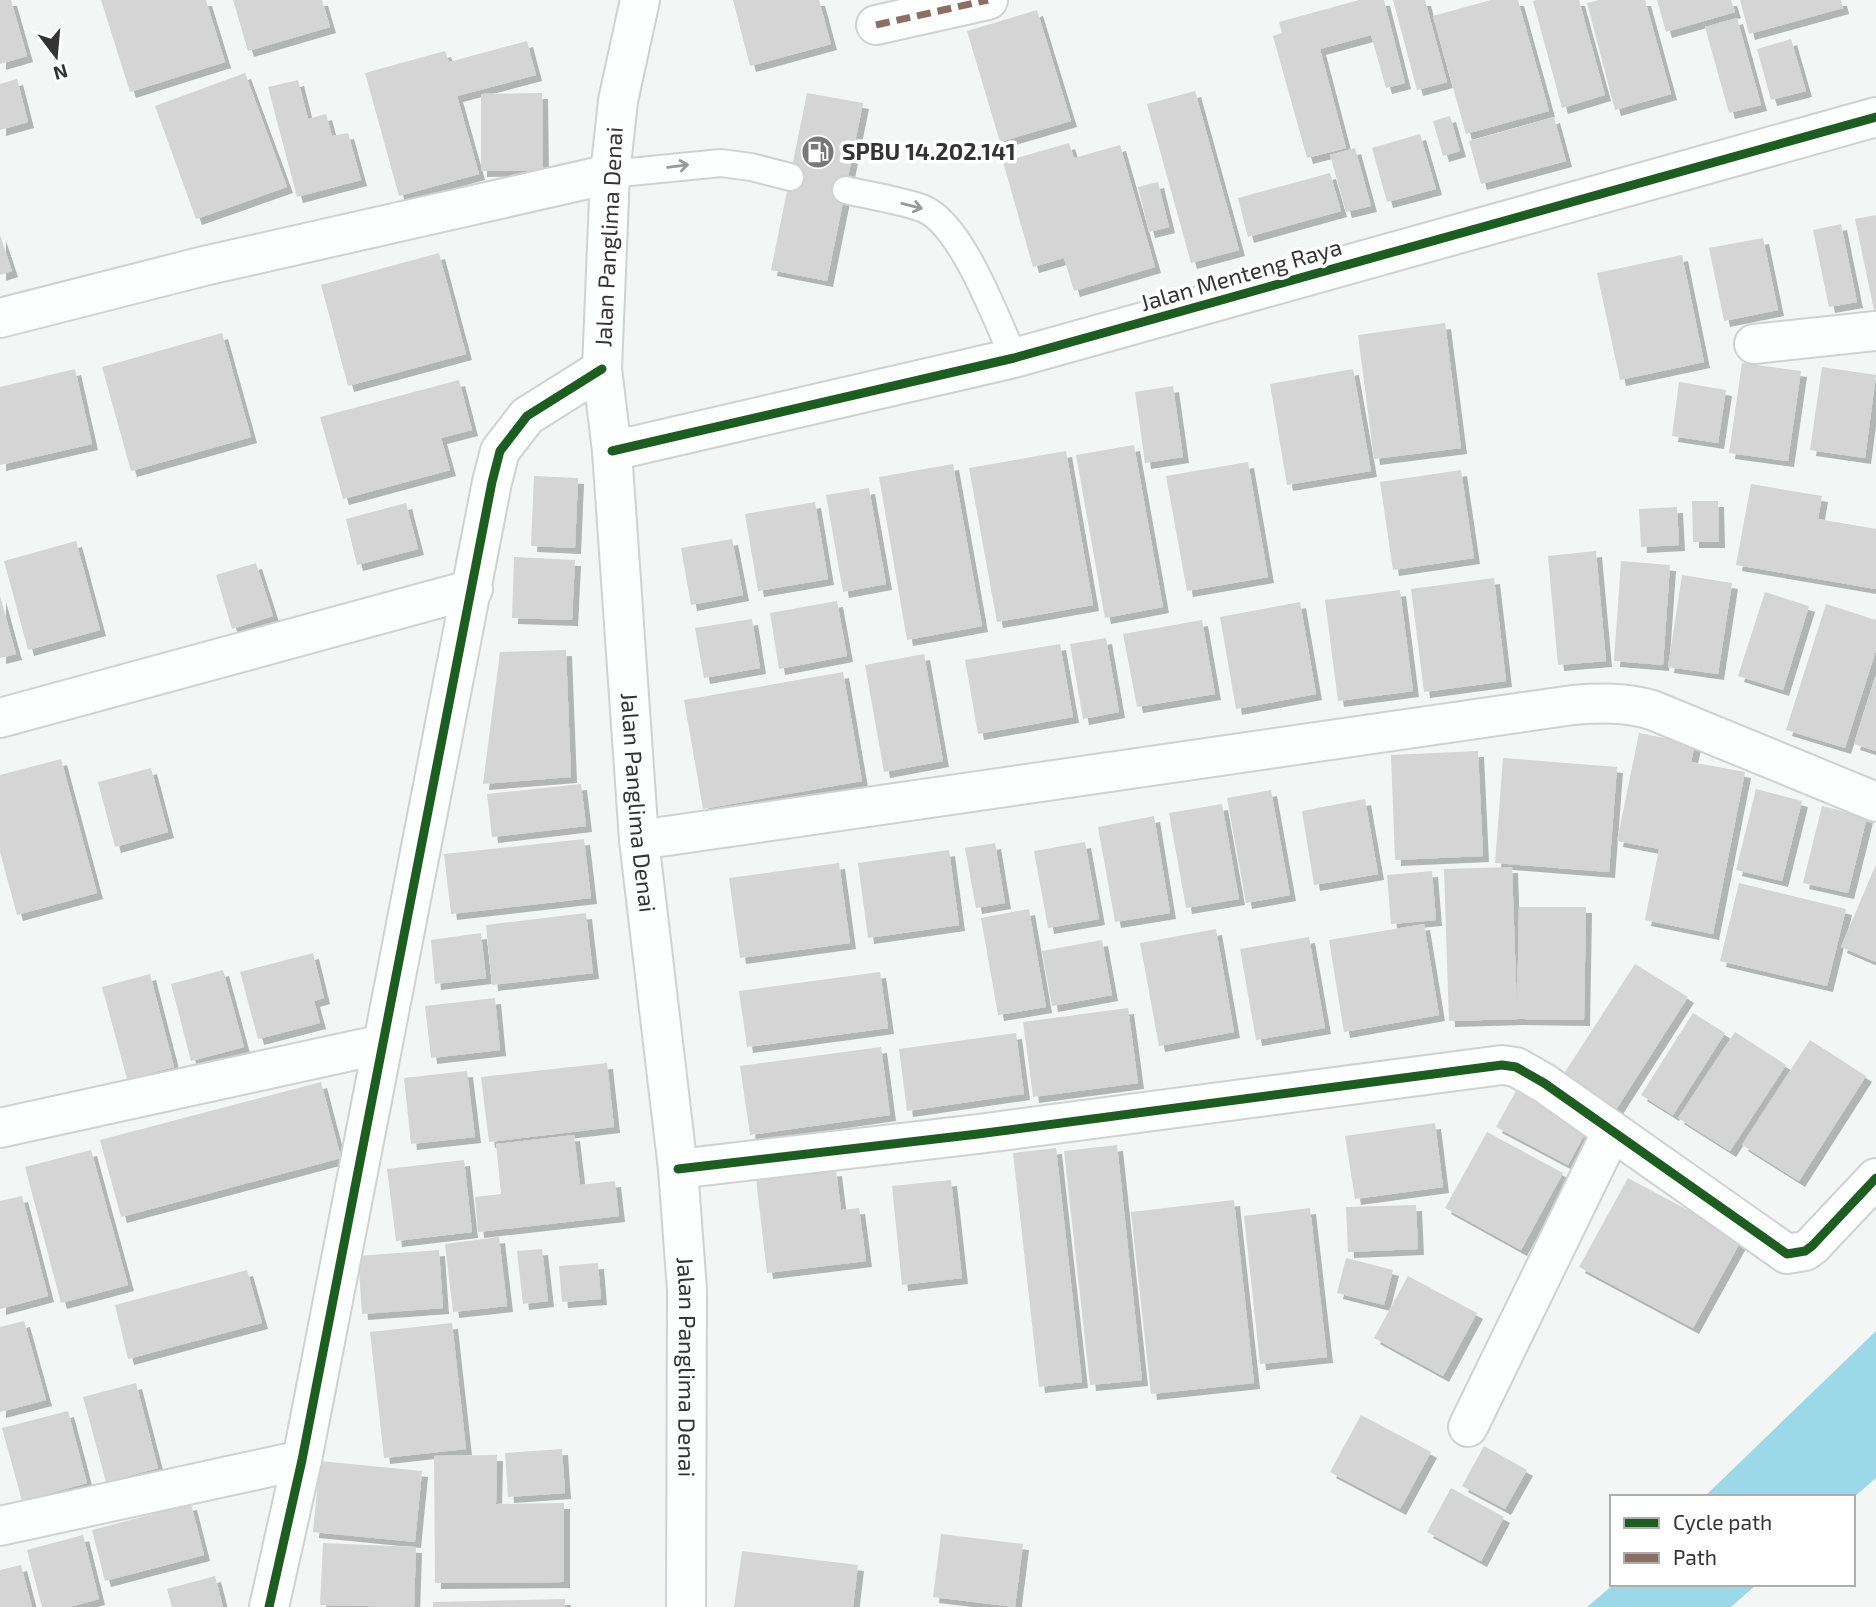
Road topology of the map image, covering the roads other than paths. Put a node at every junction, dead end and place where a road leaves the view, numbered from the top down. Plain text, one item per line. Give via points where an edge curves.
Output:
1 (640, 0) edge
2 (988, 0) edge
3 (876, 25) dead end
4 (1876, 117) edge
5 (610, 174) junction
6 (790, 177) dead end
7 (846, 190) dead end
8 (0, 318) edge
9 (1876, 331) edge
10 (1754, 344) dead end
11 (1014, 358) junction
12 (602, 369) junction
13 (612, 452) junction
14 (473, 589) junction
15 (0, 718) edge
16 (1876, 802) edge
17 (639, 840) junction
18 (383, 1044) junction
19 (0, 1128) edge
20 (1612, 1130) junction
21 (678, 1168) junction
22 (1876, 1178) edge
23 (1468, 1427) dead end
24 (302, 1460) junction
25 (0, 1526) edge
26 (269, 1607) edge
27 (685, 1607) edge

1 - 5 street, Jalan Panglima Denai via 618,102
2 - 3 street
4 - 11 street, Jalan Menteng Raya
5 -> 6 lane via 721,163
5 - 8 street via 204,266
5 - 12 street, Jalan Panglima Denai
7 -> 11 lane via 925,209 944,225 964,252
9 - 10 street
11 - 13 street, Jalan Menteng Raya
12 - 13 street, Jalan Panglima Denai
12 - 14 street via 527,416 500,451
13 - 17 street, Jalan Panglima Denai
14 - 15 street
14 - 18 street
16 - 17 street via 1652,710 1606,702
17 - 21 street, Jalan Panglima Denai
18 - 19 street
18 - 24 street
20 - 21 street via 1529,1073 1502,1065
20 - 22 street via 1787,1254 1812,1246
20 - 23 street
21 - 27 street, Jalan Panglima Denai via 687,1290
24 - 25 street
24 - 26 street

